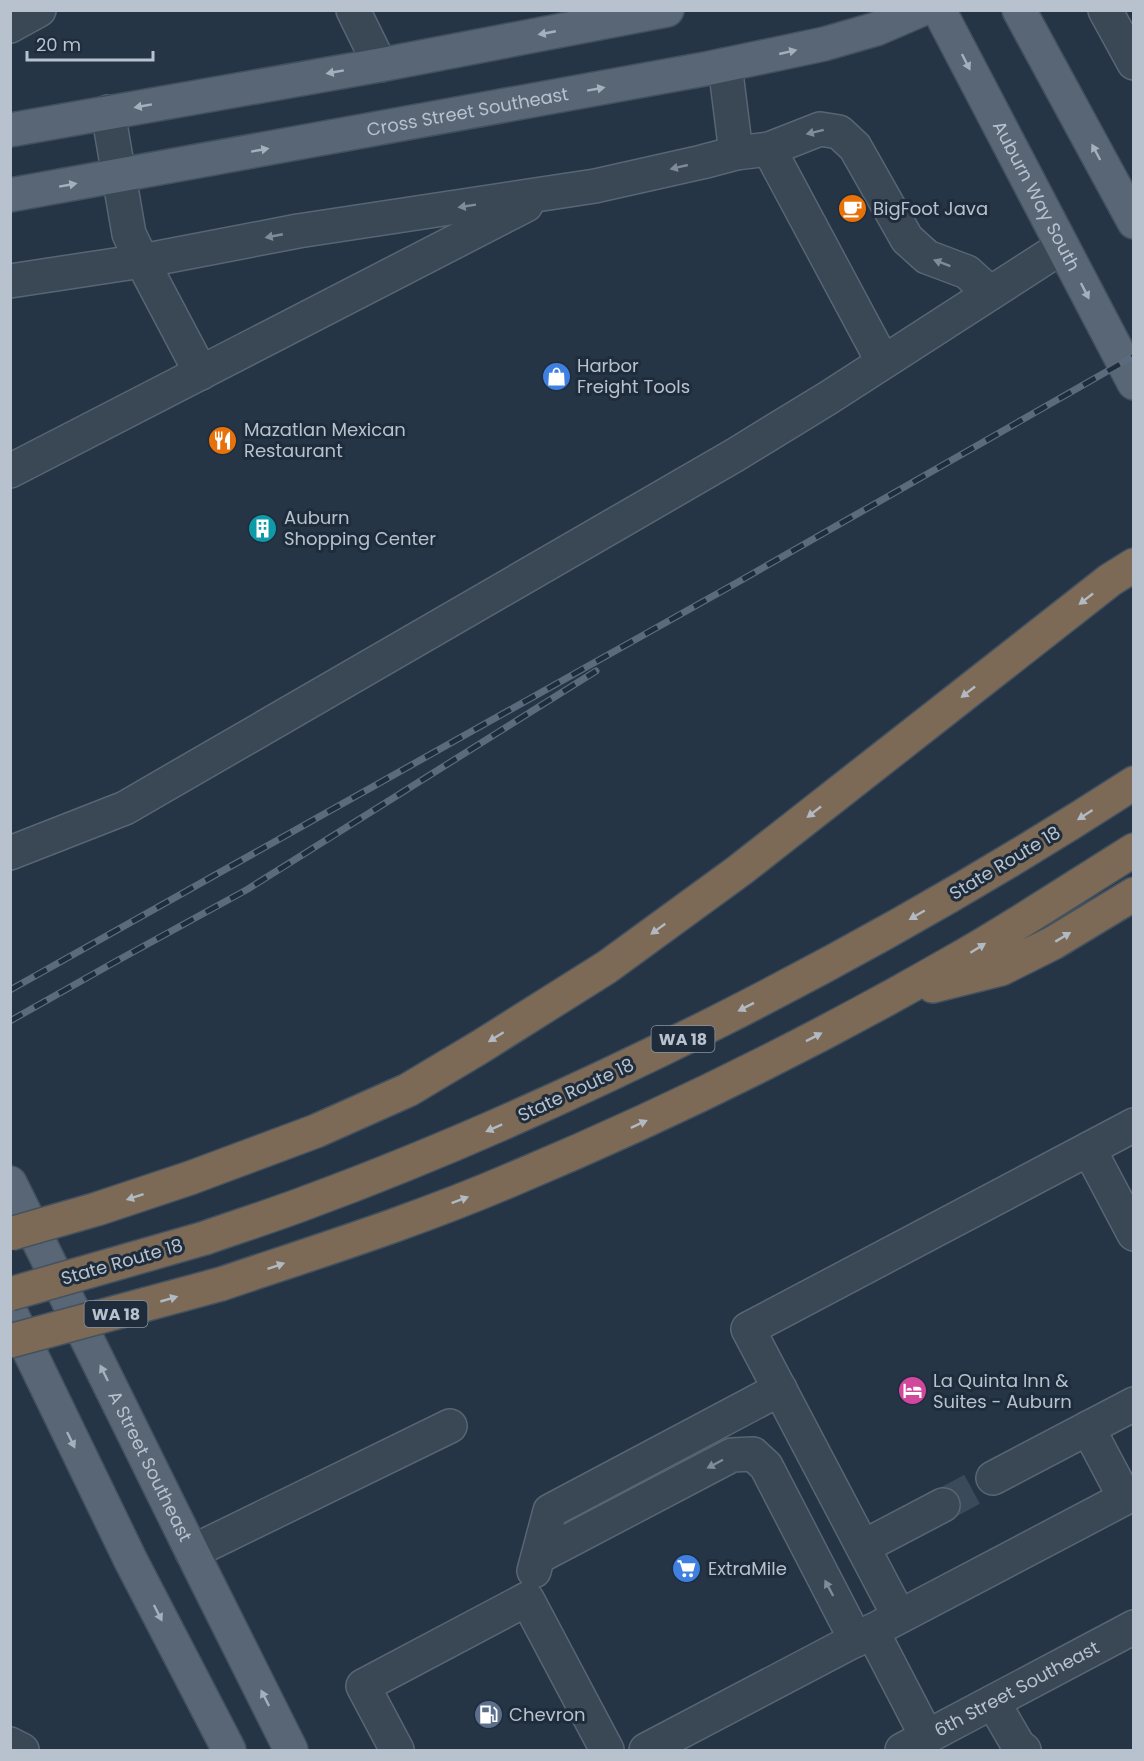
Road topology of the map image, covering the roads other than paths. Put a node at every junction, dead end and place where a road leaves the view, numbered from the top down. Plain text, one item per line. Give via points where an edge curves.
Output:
1 (39, 10) edge
2 (353, 10) edge
3 (667, 10) edge
4 (920, 10) edge
5 (939, 10) edge
6 (1019, 10) edge
7 (1105, 10) edge
8 (583, 18) edge
9 (10, 26) edge
10 (1134, 63) edge
11 (380, 65) junction
12 (725, 65) junction
13 (108, 112) junction
14 (10, 130) edge
15 (769, 149) junction
16 (736, 153) junction
17 (118, 176) junction
18 (1125, 186) edge
19 (550, 193) junction
20 (10, 195) edge
21 (1134, 222) edge
22 (1062, 247) junction
23 (141, 261) junction
24 (10, 280) edge
25 (990, 293) junction
26 (883, 362) junction
27 (201, 373) junction
28 (1134, 383) edge
29 (10, 471) edge
30 (1134, 565) edge
31 (1134, 783) edge
32 (1134, 850) edge
33 (10, 853) edge
34 (1134, 894) edge
35 (890, 997) junction
36 (1134, 1125) edge
37 (1089, 1149) junction
38 (10, 1183) edge
39 (10, 1234) edge
40 (1134, 1234) edge
41 (10, 1294) edge
42 (10, 1311) edge
43 (10, 1341) edge
44 (780, 1389) junction
45 (1134, 1404) edge
46 (450, 1426) dead end
47 (1088, 1428) junction
48 (993, 1478) tunnel mouth
49 (943, 1505) tunnel mouth
50 (863, 1547) junction
51 (192, 1552) junction
52 (538, 1557) junction
53 (527, 1599) junction
54 (1134, 1627) edge
55 (876, 1629) junction
56 (993, 1702) junction
57 (10, 1744) edge
58 (915, 1744) edge
59 (22, 1750) edge
60 (229, 1750) edge
61 (291, 1750) edge
62 (397, 1750) edge
63 (607, 1750) edge
64 (646, 1750) edge
65 (1024, 1750) edge

1 - 9 street
2 - 11 street
3 - 8 main road
12 -> 4 main road, Cross Street Southeast via 861,34
5 -> 22 main road, Auburn Way South
18 -> 6 main road
7 - 10 street
8 -> 11 main road
11 -> 13 main road
12 - 16 street
17 -> 12 main road, Cross Street Southeast
13 - 14 main road
13 - 17 street
15 - 16 street
25 -> 15 street via 967,272 927,257 907,239 855,147 839,132 820,129
15 - 26 street
16 -> 19 street
20 -> 17 main road, Cross Street Southeast
17 - 23 street via 129,234
18 - 21 main road
19 -> 23 street via 298,231
19 - 27 street
22 - 25 street
22 -> 28 main road, Auburn Way South
23 - 24 street
23 - 27 street
25 - 26 street
26 - 33 street via 735,455 125,808
27 - 29 street
30 -> 39 highway, bridge via 740,870 607,967 408,1090 316,1131 190,1178
31 -> 41 highway, State Route 18 / WA 18, bridge via 995,870 792,984 554,1101 307,1203 205,1238
35 -> 32 highway, WA 18 via 966,955
35 -> 34 highway via 1001,969
43 -> 35 highway, WA 18, bridge via 221,1284 398,1225 640,1124
36 - 37 street
37 - 40 street
37 - 44 street via 748,1329
51 -> 38 main road, A Street Southeast
42 -> 60 main road via 131,1562
44 - 50 street
44 - 52 street via 550,1511
45 - 47 street
46 - 51 street
47 - 48 street
47 - 55 street via 1125,1498
49 - 50 street
50 - 55 street
61 -> 51 main road, A Street Southeast
52 - 53 street
55 -> 52 street via 766,1466 753,1454 732,1455
53 - 62 street via 363,1686
53 - 63 street
54 - 56 street, 6th Street Southeast
55 - 58 street
55 - 64 street
56 - 58 street, 6th Street Southeast
56 - 65 street
57 - 59 street

